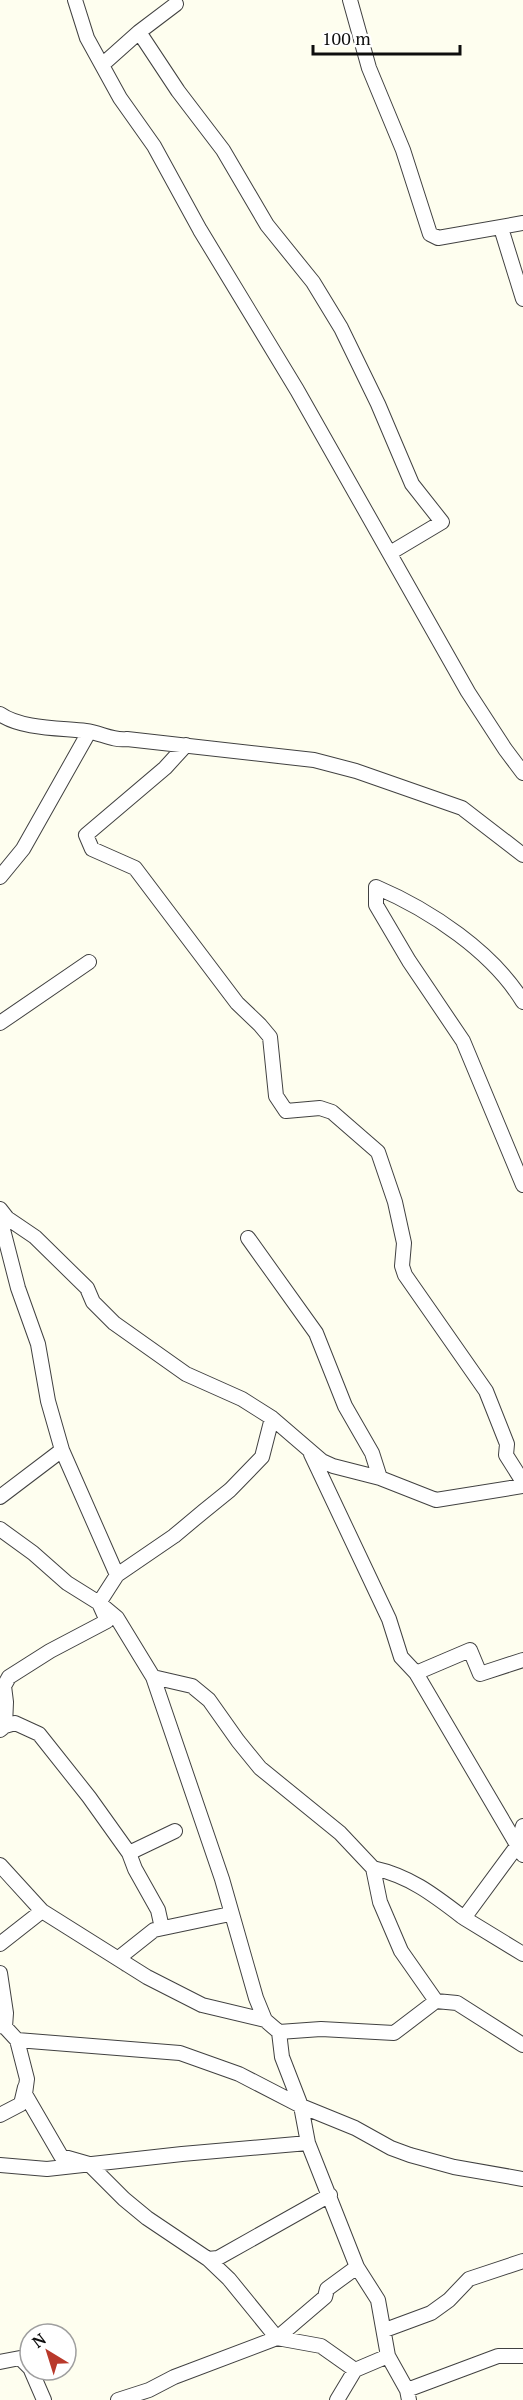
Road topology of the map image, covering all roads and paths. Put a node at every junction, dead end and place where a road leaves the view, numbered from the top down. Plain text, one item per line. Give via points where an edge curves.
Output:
1 (75, 0) edge
2 (350, 0) edge
3 (176, 4) dead end
4 (139, 32) junction
5 (102, 65) junction
6 (523, 223) edge
7 (501, 228) junction
8 (523, 299) edge
9 (390, 553) junction
10 (0, 714) edge
11 (89, 732) junction
12 (186, 745) junction
13 (523, 773) edge
14 (523, 855) edge
15 (0, 877) edge
16 (89, 962) dead end
17 (523, 1002) edge
18 (0, 1023) edge
19 (523, 1185) edge
20 (0, 1209) edge
21 (0, 1218) edge
22 (248, 1238) dead end
23 (272, 1418) junction
24 (309, 1449) junction
25 (62, 1450) junction
26 (380, 1478) junction
27 (523, 1484) edge
28 (0, 1497) edge
29 (0, 1529) edge
30 (117, 1575) junction
31 (99, 1603) junction
32 (523, 1660) edge
33 (416, 1673) junction
34 (153, 1677) junction
35 (2, 1728) edge
36 (523, 1826) edge
37 (175, 1832) dead end
38 (520, 1851) edge
39 (129, 1853) junction
40 (0, 1865) edge
41 (373, 1868) junction
42 (42, 1911) junction
43 (230, 1914) junction
44 (464, 1918) junction
45 (162, 1928) junction
46 (0, 1944) edge
47 (523, 1954) edge
48 (126, 1964) junction
49 (0, 1973) edge
50 (436, 2001) junction
51 (266, 2020) junction
52 (1, 2023) edge
53 (279, 2032) junction
54 (17, 2040) junction
55 (523, 2045) edge
56 (27, 2079) junction
57 (301, 2106) junction
58 (0, 2115) edge
59 (308, 2143) junction
60 (88, 2164) junction
61 (0, 2165) edge
62 (523, 2179) edge
63 (330, 2195) junction
64 (208, 2259) junction
65 (523, 2261) edge
66 (357, 2267) junction
67 (385, 2330) junction
68 (277, 2337) junction
69 (388, 2356) junction
70 (523, 2356) edge
71 (18, 2358) edge
72 (0, 2362) edge
73 (356, 2370) junction
74 (36, 2382) edge
75 (408, 2395) edge
76 (44, 2400) edge
77 (118, 2400) edge
78 (337, 2400) edge

1 - 5 street via 87,38
2 - 7 street via 369,68 428,230 438,238
3 - 4 street
4 - 5 street
4 - 9 street via 178,92 223,150 267,225 313,282 341,328 412,484 442,522
5 - 9 street
6 - 7 street
7 - 8 street
9 - 13 street via 468,692
10 - 11 street via 8,720
11 - 12 street via 119,740
11 - 15 street via 23,849
12 - 14 street via 314,760 356,771 462,808
12 - 27 street via 165,768 86,835 92,849 135,868 237,1003 270,1037 276,1096 286,1111 320,1108 332,1112 378,1152 395,1202 404,1243 405,1275 486,1391 507,1444 506,1455
16 - 18 street
17 - 19 street via 484,955 441,923 376,887 376,905 463,1041
20 - 23 street via 87,1288 93,1302 114,1323 186,1374 242,1399
21 - 25 street via 38,1344
22 - 26 street via 316,1333
23 - 24 street
23 - 30 street via 262,1457 230,1490 174,1536
24 - 26 street via 333,1466
24 - 33 street via 389,1619 401,1657
25 - 28 street
25 - 30 street
26 - 27 street via 436,1500
29 - 31 street via 67,1583
30 - 31 street
31 - 34 street via 117,1618
31 - 35 street via 107,1621 9,1677 4,1686
32 - 33 street via 480,1674 470,1650
33 - 38 street
34 - 41 street via 192,1686 209,1700 260,1768 331,1826
34 - 43 street via 222,1879
35 - 39 street via 15,1723 39,1734
36 - 38 street
37 - 39 street
38 - 44 street
39 - 45 street via 158,1910
40 - 42 street
41 - 44 street via 396,1873
41 - 50 street via 380,1902 401,1951
42 - 46 street
42 - 48 street
43 - 45 street
43 - 51 street
44 - 47 street
45 - 48 street via 120,1957
48 - 51 street via 202,2005
49 - 52 street via 6,2013
50 - 53 street via 394,2033 321,2029
50 - 55 street via 457,2003
51 - 53 street
52 - 54 street
53 - 57 street via 285,2066
54 - 56 street
54 - 57 street via 180,2054 239,2074
56 - 58 street via 21,2104
56 - 60 street via 25,2094 61,2157
57 - 59 street
57 - 62 street via 410,2155
59 - 60 street
59 - 63 street
60 - 61 street via 46,2169
60 - 64 street via 147,2218
63 - 64 street via 218,2258
63 - 66 street
64 - 68 street
65 - 67 street via 469,2279 431,2313
66 - 67 street via 378,2300
66 - 68 street via 327,2289 325,2297
67 - 69 street
68 - 73 street via 321,2346
68 - 77 street
69 - 73 street
69 - 75 street
70 - 75 street via 498,2356
71 - 72 street
73 - 78 street
74 - 76 street

